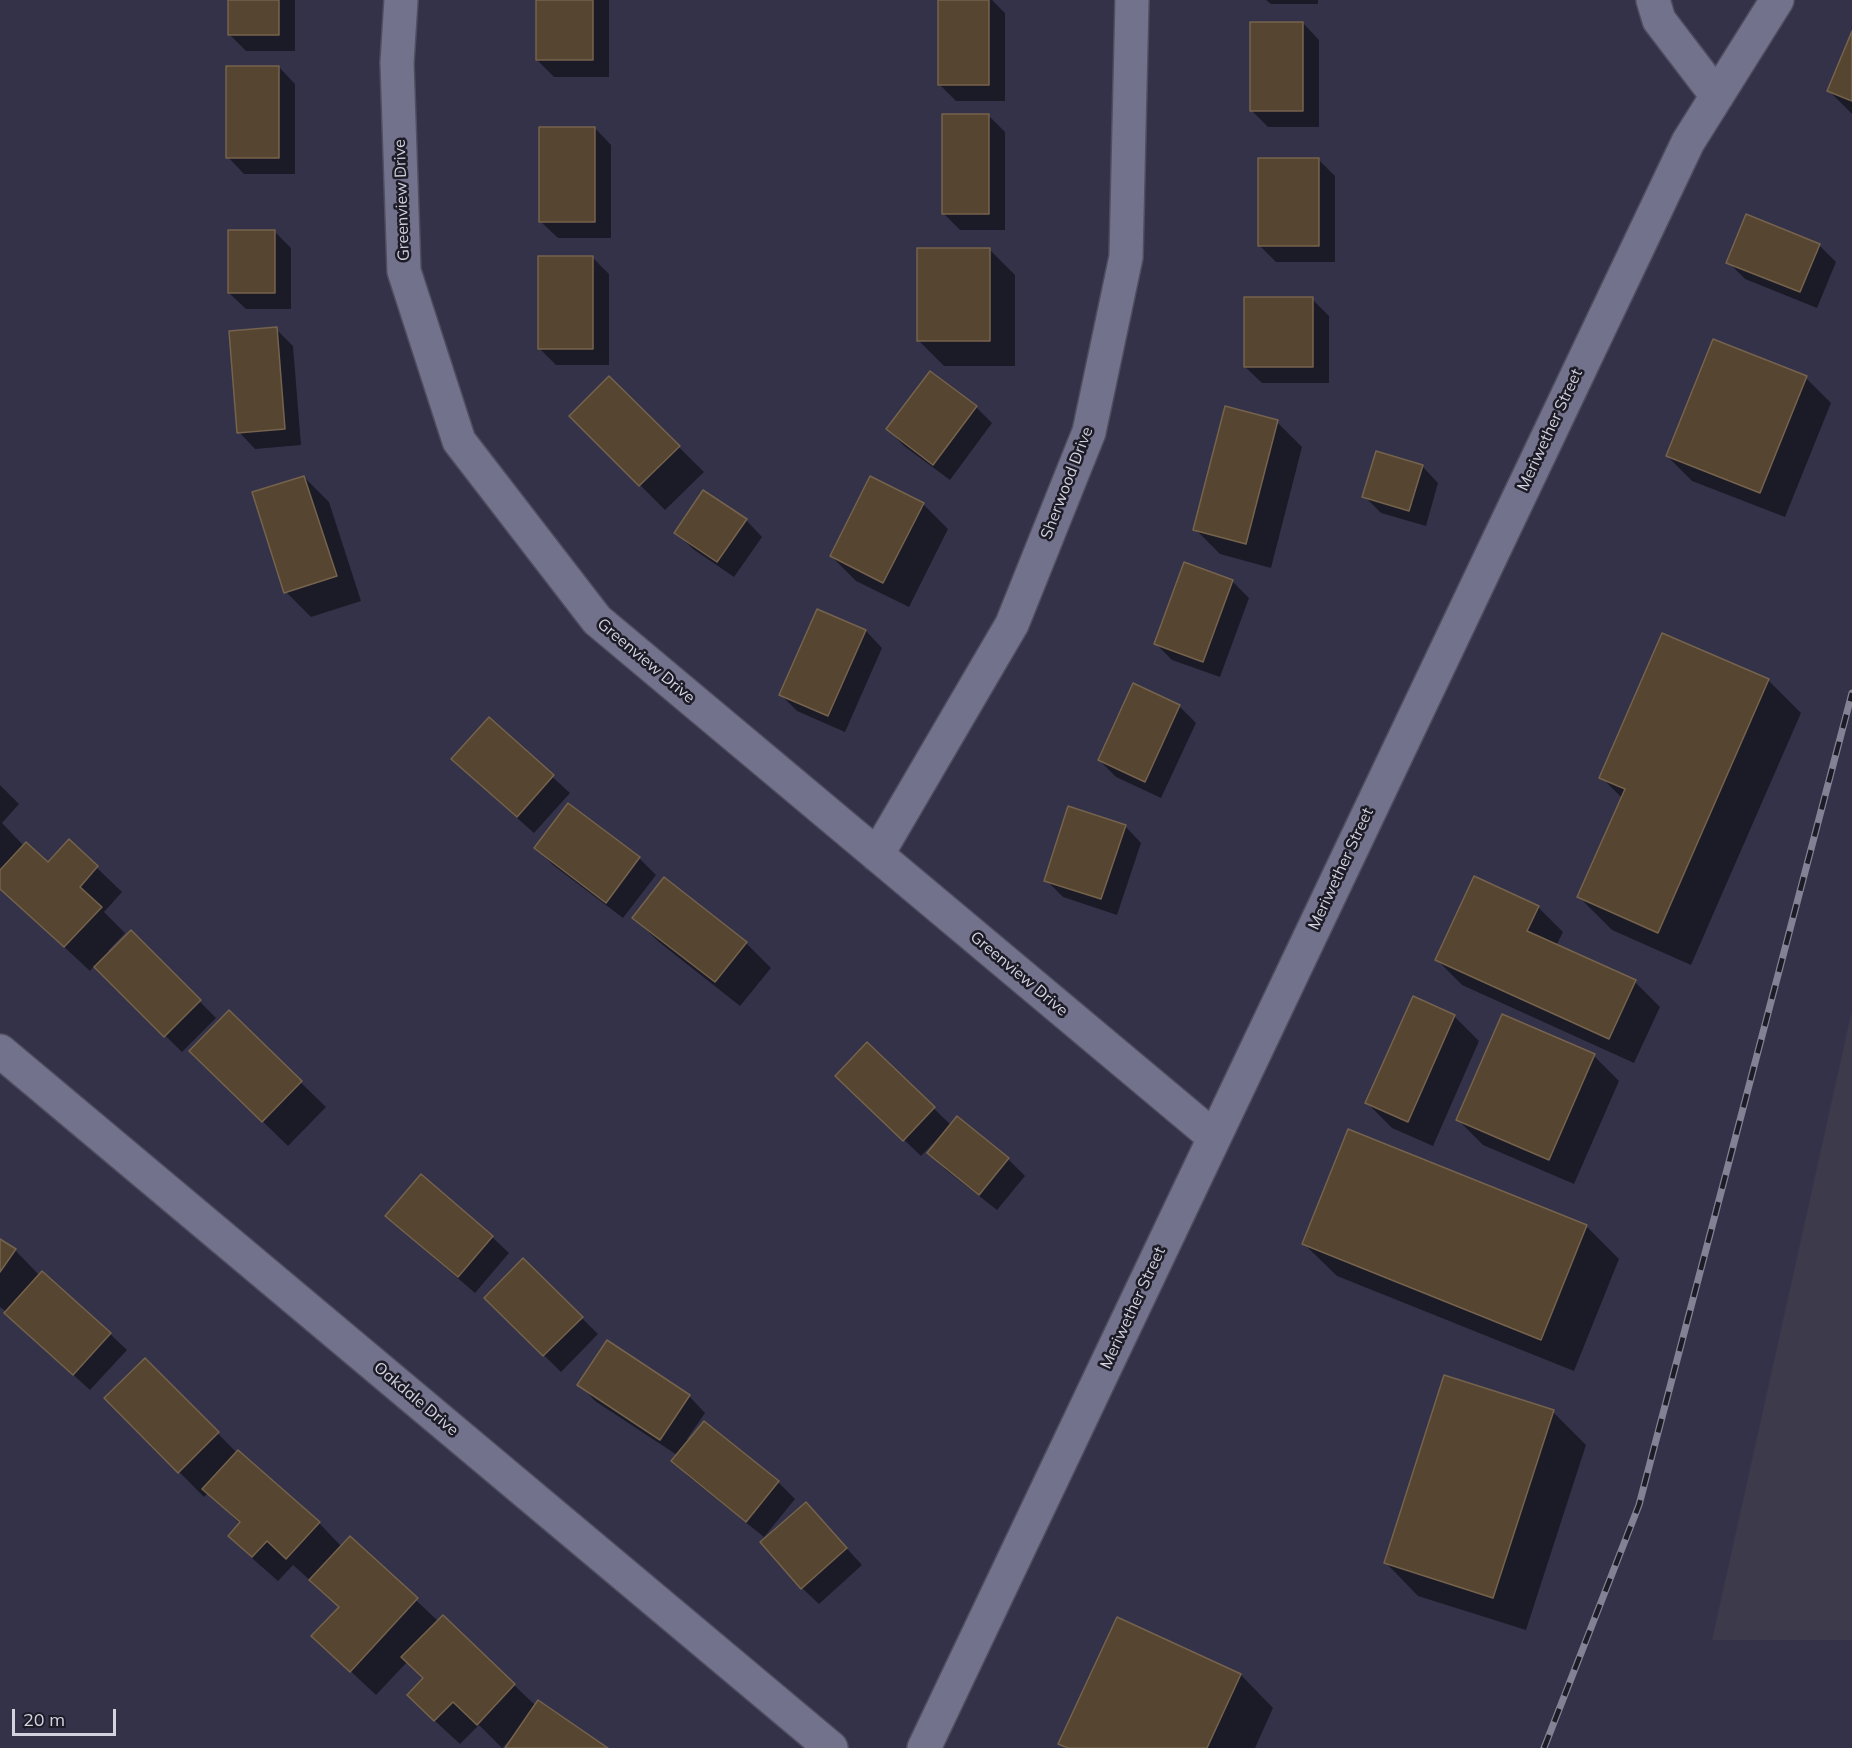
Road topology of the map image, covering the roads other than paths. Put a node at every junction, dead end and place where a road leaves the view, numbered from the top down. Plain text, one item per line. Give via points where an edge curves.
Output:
1 (401, 0) edge
2 (1132, 0) edge
3 (1653, 0) edge
4 (1777, 0) edge
5 (1717, 96) junction
6 (877, 855) junction
7 (0, 1051) edge
8 (1214, 1137) junction
9 (831, 1748) edge
10 (924, 1748) edge

1 - 6 street, Greenview Drive via 397,63 404,271 459,441 597,620
2 - 6 street, Sherwood Drive via 1126,257 1089,432 1012,624
3 - 5 street via 1659,20
4 - 5 street, Meriwether Street
5 - 8 street, Meriwether Street via 1688,142
6 - 8 street, Greenview Drive
7 - 9 street, Oakdale Drive
8 - 10 street, Meriwether Street

